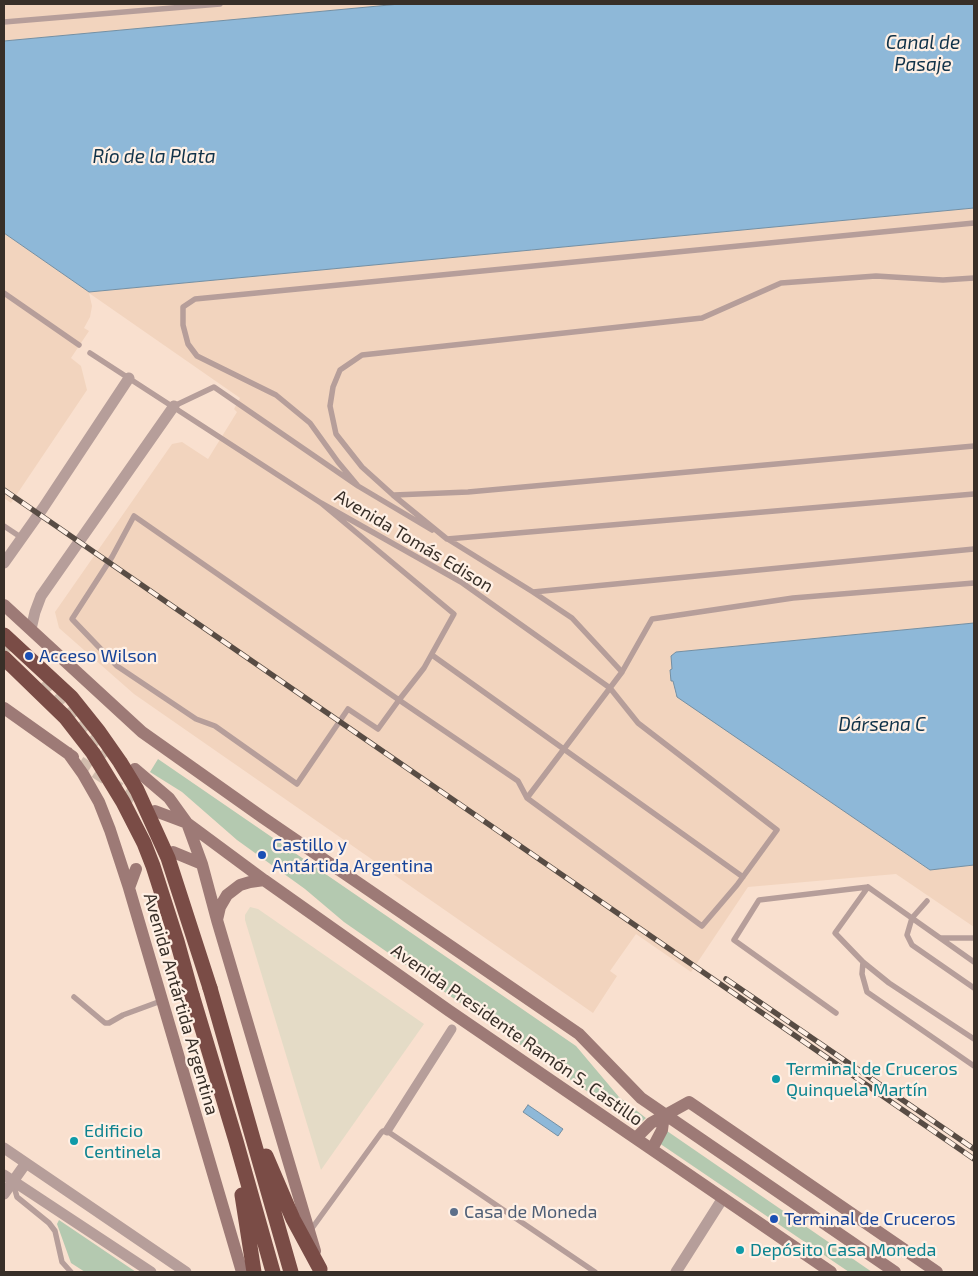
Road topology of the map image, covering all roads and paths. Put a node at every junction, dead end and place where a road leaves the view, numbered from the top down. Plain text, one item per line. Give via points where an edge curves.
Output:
1 (220, 4) edge
2 (179, 6) edge
3 (4, 22) edge
4 (974, 223) edge
5 (974, 278) edge
6 (4, 293) edge
7 (79, 345) dead end
8 (90, 353) dead end
9 (129, 378) junction
10 (174, 406) junction
11 (974, 446) edge
12 (358, 486) junction
13 (974, 494) edge
14 (393, 496) junction
15 (321, 503) junction
16 (4, 526) edge
17 (22, 538) junction
18 (447, 539) junction
19 (974, 549) edge
20 (4, 563) edge
21 (974, 583) edge
22 (533, 592) junction
23 (4, 605) edge
24 (31, 629) junction
25 (4, 635) edge
26 (432, 655) junction
27 (4, 658) edge
28 (622, 672) junction
29 (610, 688) junction
30 (400, 700) junction
31 (4, 708) edge
32 (564, 748) junction
33 (68, 753) junction
34 (80, 762) tunnel mouth
35 (135, 769) dead end
36 (527, 798) junction
37 (155, 811) tunnel mouth
38 (187, 822) junction
39 (173, 852) dead end
40 (202, 864) junction
41 (136, 870) dead end
42 (743, 876) junction
43 (264, 880) junction
44 (868, 887) junction
45 (129, 888) junction
46 (927, 901) dead end
47 (912, 918) junction
48 (217, 920) junction
49 (941, 938) junction
50 (974, 938) edge
51 (863, 962) junction
52 (974, 962) edge
53 (974, 988) edge
54 (74, 997) dead end
55 (162, 1001) junction
56 (836, 1012) dead end
57 (452, 1029) dead end
58 (974, 1039) edge
59 (974, 1066) edge
60 (233, 1071) junction
61 (664, 1115) junction
62 (387, 1130) junction
63 (636, 1138) junction
64 (236, 1141) junction
65 (4, 1148) edge
66 (652, 1149) junction
67 (26, 1163) junction
68 (8, 1178) edge
69 (4, 1194) edge
70 (723, 1198) junction
71 (309, 1232) junction
72 (321, 1271) edge
73 (71, 1272) edge
74 (151, 1272) edge
75 (186, 1272) edge
76 (242, 1272) edge
77 (254, 1272) edge
78 (273, 1272) edge
79 (291, 1272) edge
80 (595, 1272) edge
81 (676, 1272) edge
82 (831, 1272) edge
83 (895, 1272) edge
84 (938, 1272) edge

1 - 2 lane
2 - 3 lane
4 - 12 lane via 195,299 183,307 188,344 197,356 276,395 310,423
5 - 14 lane via 942,280 876,276 782,283 702,318 362,355 340,370 334,387 330,406 336,434 362,467
6 - 7 lane
8 - 9 lane, Avenida Tomás Edison
9 - 10 lane, Avenida Tomás Edison
9 - 17 street
10 - 12 lane via 214,387
10 - 15 lane, Avenida Tomás Edison
10 - 24 street via 41,596
11 - 14 lane
12 - 18 lane
13 - 18 lane
14 - 18 lane
15 - 26 lane via 454,614
15 - 29 lane, Avenida Tomás Edison via 461,582
16 - 17 lane
17 - 20 street
18 - 22 lane
19 - 22 lane
21 - 28 lane via 793,598 652,619
22 - 28 lane via 572,618
23 - 24 main road, Avenida Presidente Ramón S. Castillo
24 - 61 main road, Avenida Presidente Ramón S. Castillo via 142,732 578,1034 630,1088
25 - 60 highway, bridge via 71,697 133,783 168,858
26 - 30 lane
26 - 32 lane
27 - 64 highway, bridge via 66,717 93,753 144,843 177,941
28 - 29 lane
29 - 32 lane
29 - 42 lane, Avenida Tomás Edison via 638,723 777,830
30 - 30 lane via 134,516 72,619 117,666 196,719 215,726 297,784 348,709 378,729
30 - 36 lane via 518,780
31 - 33 main road
32 - 36 lane
32 - 42 lane
33 - 34 main road
33 - 45 main road, Avenida Antártida Argentina via 99,802
35 - 38 main road, Avenida Presidente Ramón S. Castillo via 169,798
36 - 42 lane via 702,926
37 - 38 main road, Avenida Presidente Ramón S. Castillo
38 - 40 main road
38 - 43 main road, Avenida Presidente Ramón S. Castillo
39 - 40 main road
40 - 48 main road
41 - 45 main road
43 - 48 main road via 240,885 220,907
43 - 63 main road, Avenida Presidente Ramón S. Castillo
44 - 47 lane
44 - 51 lane via 835,933
44 - 56 lane via 759,900 734,940
45 - 55 main road, Avenida Antártida Argentina
46 - 47 lane
47 - 49 lane
47 - 53 lane via 906,935 912,945
48 - 71 main road
49 - 50 lane
49 - 52 lane
51 - 58 lane
51 - 59 lane via 862,974 867,992
54 - 55 lane via 105,1023
55 - 76 main road, Avenida Antártida Argentina
57 - 62 street
60 - 72 highway via 264,1154
60 - 79 highway
61 - 63 main road
61 - 66 main road via 662,1130
61 - 83 main road, Avenida Presidente Ramón S. Castillo
61 - 84 main road, Avenida Presidente Ramón S. Castillo via 689,1102
62 - 71 lane via 381,1133
62 - 80 lane
63 - 66 main road, Avenida Presidente Ramón S. Castillo
64 - 77 highway
64 - 78 highway
65 - 67 street
66 - 70 main road, Avenida Presidente Ramón S. Castillo
67 - 68 street
67 - 75 street
68 - 69 street
68 - 73 lane via 17,1197 55,1231 62,1262
68 - 74 street
70 - 81 street
70 - 82 main road, Avenida Presidente Ramón S. Castillo
71 - 72 main road

